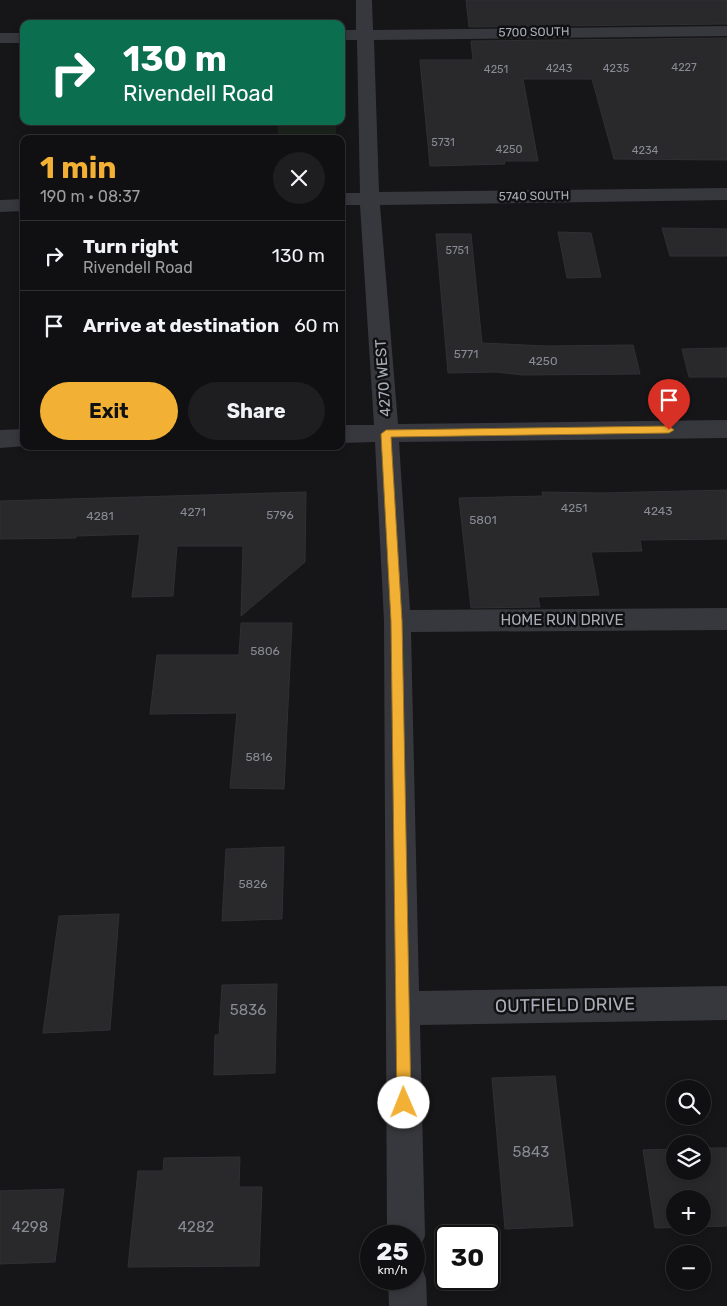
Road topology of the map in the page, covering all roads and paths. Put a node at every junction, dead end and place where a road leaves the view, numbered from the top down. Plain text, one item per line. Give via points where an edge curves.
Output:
1 (364, 0) edge
2 (727, 30) edge
3 (353, 34) edge
4 (0, 38) edge
5 (20, 38) edge
6 (727, 194) edge
7 (369, 198) junction
8 (345, 199) edge
9 (727, 429) edge
10 (345, 434) edge
11 (386, 434) junction
12 (0, 438) edge
13 (20, 438) edge
14 (727, 619) edge
15 (397, 621) junction
16 (727, 1003) edge
17 (402, 1008) junction
18 (406, 1225) edge
19 (407, 1290) edge
20 (408, 1306) edge

1 - 3 street, 4270 WEST
2 - 3 street, 5700 SOUTH
3 - 7 street, 4270 WEST
4 - 5 street
6 - 7 street, 5740 SOUTH
7 - 8 street, 5740 SOUTH
7 - 11 street, 4270 WEST
9 - 11 street
10 - 11 street
11 - 15 street, 4270 WEST
12 - 13 street
14 - 15 street, HOME RUN DRIVE
15 - 17 street, 4270 WEST
16 - 17 street, OUTFIELD DRIVE
17 - 18 street, 4270 WEST
19 - 20 street

